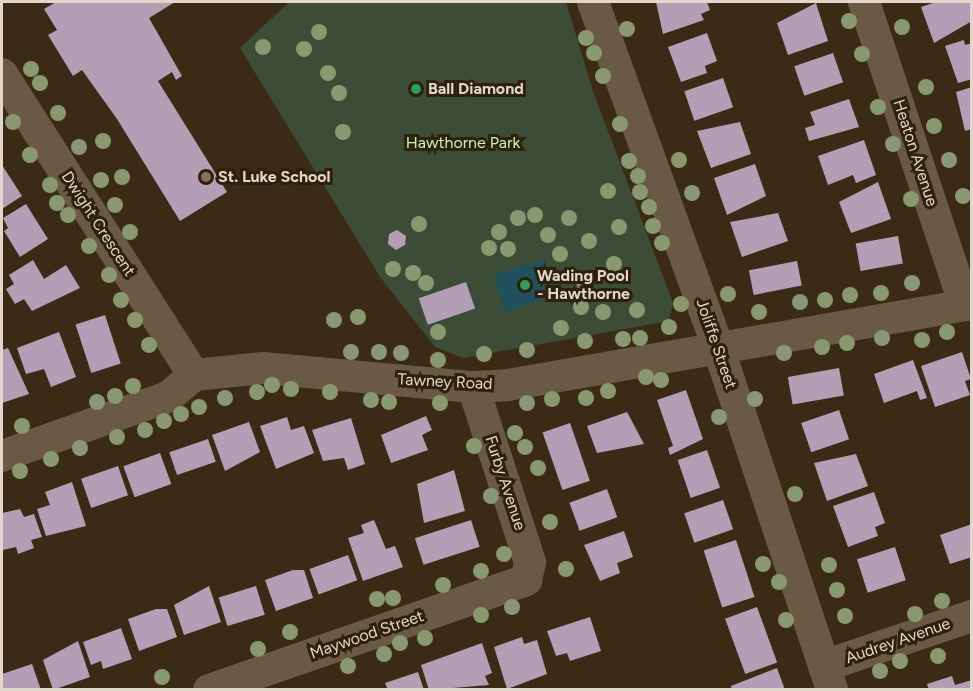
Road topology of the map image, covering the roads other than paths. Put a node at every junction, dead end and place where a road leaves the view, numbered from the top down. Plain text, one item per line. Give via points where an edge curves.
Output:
1 (593, 2) edge
2 (864, 2) edge
3 (2, 74) edge
4 (968, 304) edge
5 (717, 344) junction
6 (194, 375) junction
7 (473, 387) junction
8 (2, 456) edge
9 (526, 580) joint
10 (972, 616) edge
11 (828, 678) edge
12 (209, 690) edge

1 - 5 street, Joliffe Street
2 - 4 street, Heaton Avenue
3 - 6 street, Dwight Crescent
4 - 5 street, Tawney Road
5 - 7 street, Tawney Road
5 - 11 street, Joliffe Street
6 - 7 street, Tawney Road via 263,368
6 - 8 street via 168,397
7 - 9 street, Furby Avenue via 530,562
9 - 12 street, Maywood Street
10 - 11 street, Audrey Avenue

